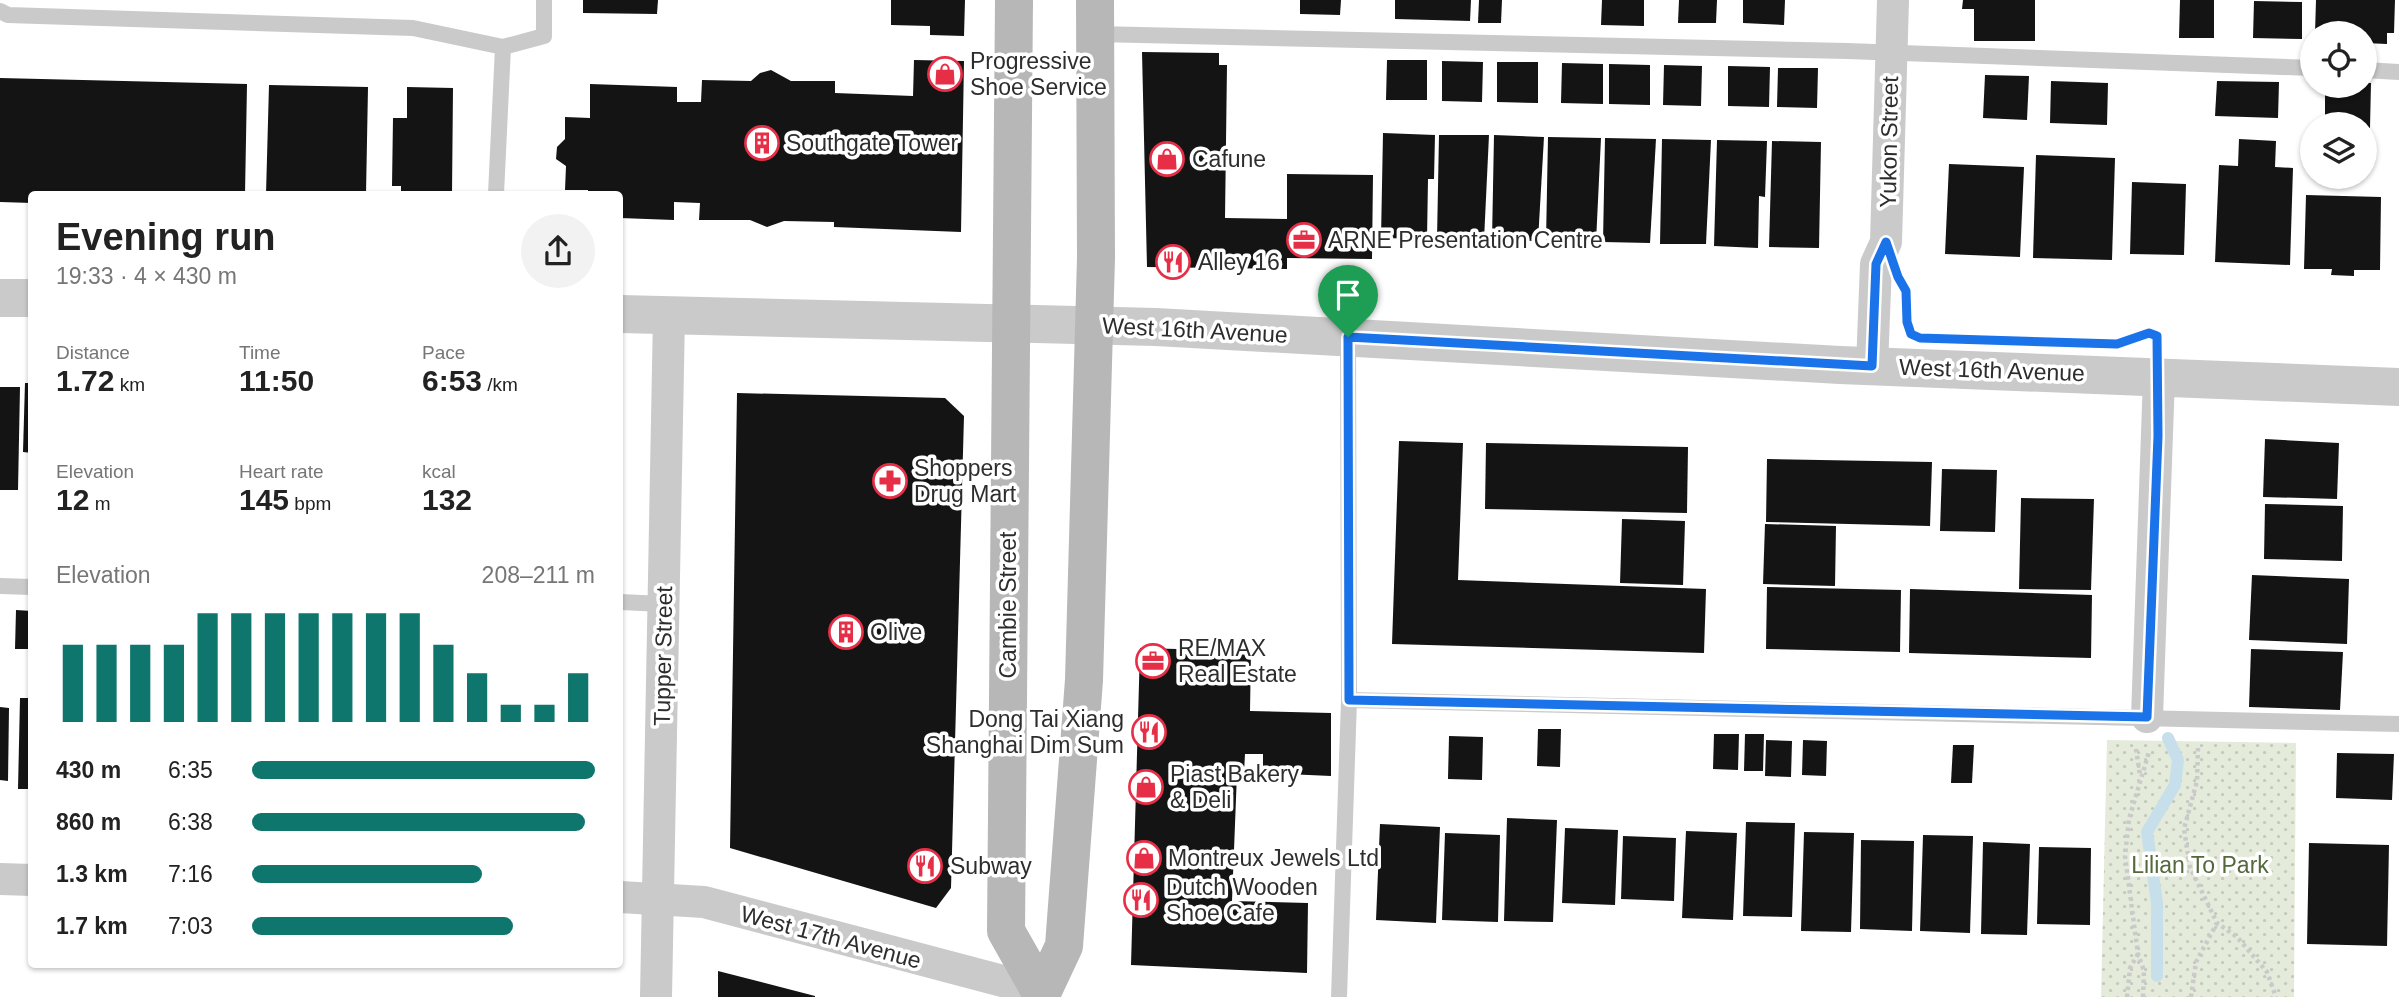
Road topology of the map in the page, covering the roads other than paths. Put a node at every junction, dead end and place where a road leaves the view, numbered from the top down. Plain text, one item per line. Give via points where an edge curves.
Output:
1 (544, 0) edge
2 (1014, 0) edge
3 (1893, 0) edge
4 (0, 11) edge
5 (1095, 17) edge
6 (503, 47) junction
7 (1891, 52) junction
8 (2300, 68) edge
9 (2377, 71) edge
10 (2399, 72) edge
11 (496, 191) edge
12 (0, 298) edge
13 (28, 298) edge
14 (623, 314) edge
15 (669, 316) junction
16 (1011, 323) junction
17 (1094, 325) junction
18 (1348, 337) junction
19 (1872, 366) junction
20 (2159, 377) junction
21 (2399, 387) edge
22 (0, 586) edge
23 (28, 587) edge
24 (623, 602) edge
25 (664, 604) junction
26 (1349, 700) junction
27 (2147, 717) junction
28 (2399, 724) edge
29 (0, 879) edge
30 (28, 880) edge
31 (623, 897) edge
32 (658, 899) junction
33 (1040, 994) edge
34 (656, 997) edge
35 (1339, 997) edge

1 - 6 lane via 544,36
2 - 16 main road, Cambie Street
3 - 7 street, Yukon Street
4 - 6 lane via 8,15 413,28
5 - 7 lane
5 - 17 main road
6 - 11 lane
7 - 8 lane
7 - 19 street, Yukon Street via 1886,242 1876,264
9 - 10 lane
12 - 13 street
14 - 15 street, West 16th Avenue
15 - 16 street, West 16th Avenue
15 - 25 street, Tupper Street
16 - 17 street, West 16th Avenue
16 - 33 main road, Cambie Street via 1006,931
17 - 18 street, West 16th Avenue
17 - 33 main road via 1084,680 1064,946
18 - 19 street, West 16th Avenue
18 - 26 lane
19 - 20 street, West 16th Avenue
20 - 21 street, West 16th Avenue
20 - 27 street
22 - 23 lane
24 - 25 lane
25 - 32 street, Tupper Street
26 - 27 lane
26 - 35 lane
27 - 28 lane
29 - 30 street
31 - 32 street, West 17th Avenue
32 - 33 street, West 17th Avenue via 704,902
32 - 34 street, Tupper Street

